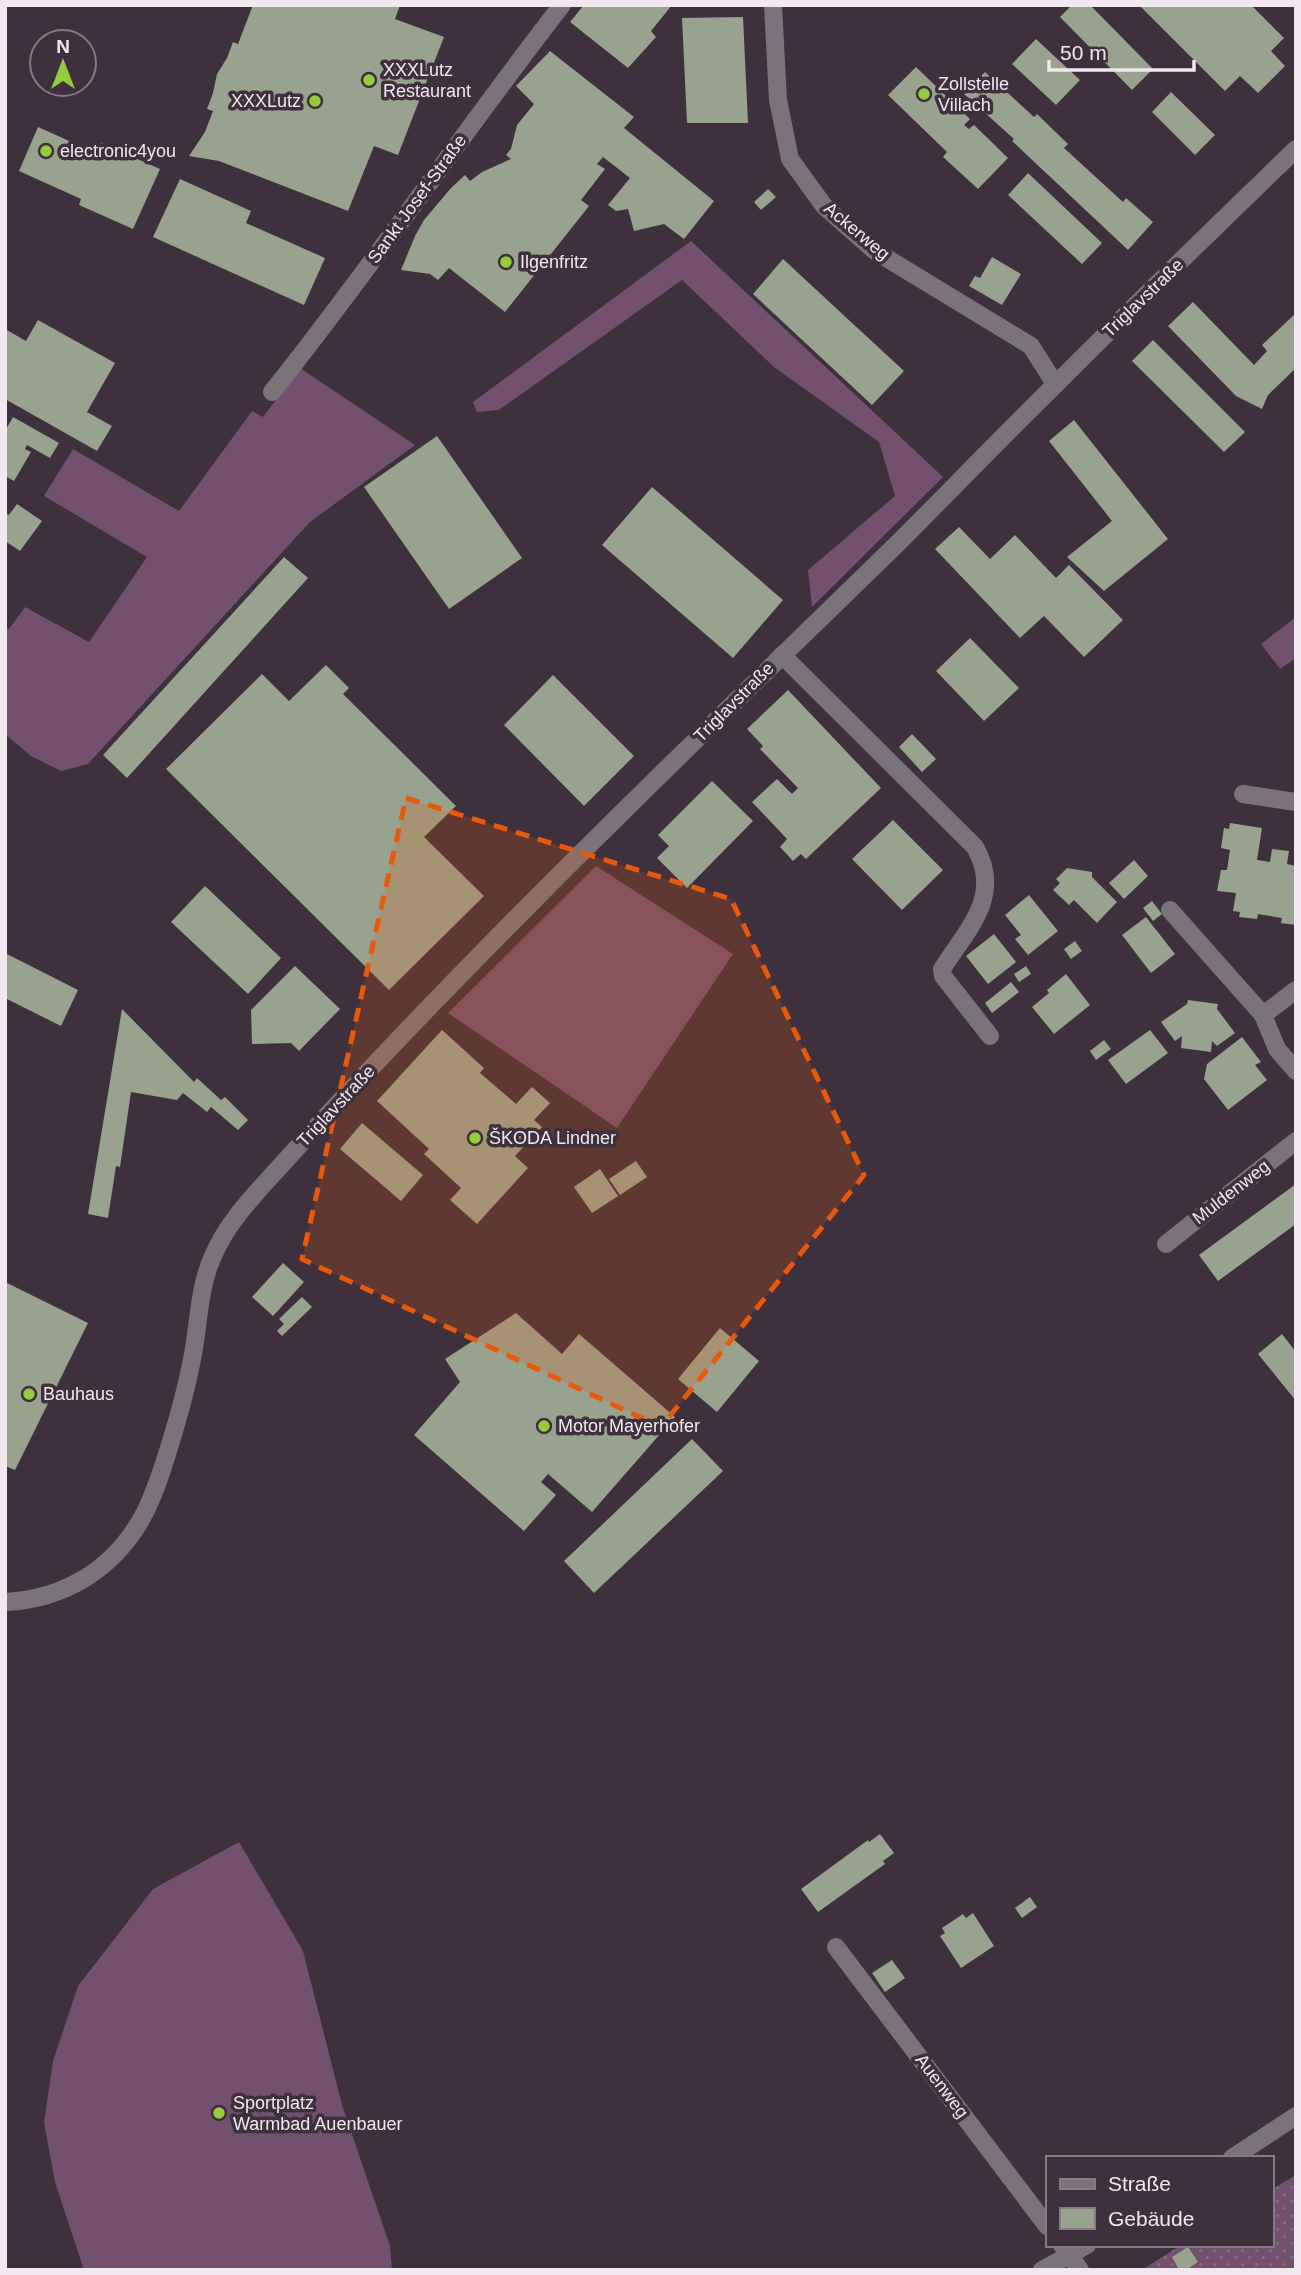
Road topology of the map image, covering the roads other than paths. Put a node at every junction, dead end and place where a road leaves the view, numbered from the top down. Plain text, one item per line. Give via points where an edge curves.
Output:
1 (562, 5) edge
2 (774, 5) edge
3 (1296, 149) edge
4 (1055, 384) junction
5 (272, 392) dead end
6 (782, 654) junction
7 (1243, 794) dead end
8 (1296, 802) edge
9 (1170, 910) dead end
10 (1296, 990) edge
11 (1264, 1015) junction
12 (990, 1035) dead end
13 (1296, 1071) edge
14 (1296, 1141) edge
15 (1166, 1244) dead end
16 (5, 1602) edge
17 (836, 1947) dead end
18 (1296, 2116) edge
19 (1235, 2156) edge
20 (1046, 2225) edge
21 (1070, 2257) edge
22 (1042, 2270) edge

1 - 5 street, Sankt Josef-Straße
2 - 4 street, Ackerweg via 778,100 790,159 824,206 875,251 1031,346
3 - 4 street, Triglavstraße
4 - 6 street, Triglavstraße
6 - 12 street, Triglavstraße via 975,847 987,874 987,888 980,909 942,969
6 - 16 street, Triglavstraße via 428,1008 235,1218 206,1274 178,1420 142,1518 101,1568 74,1586
7 - 8 street
9 - 11 street
10 - 11 street
11 - 13 street via 1277,1049
14 - 15 street, Muldenweg
17 - 20 street, Auenweg
18 - 19 street
21 - 22 street

